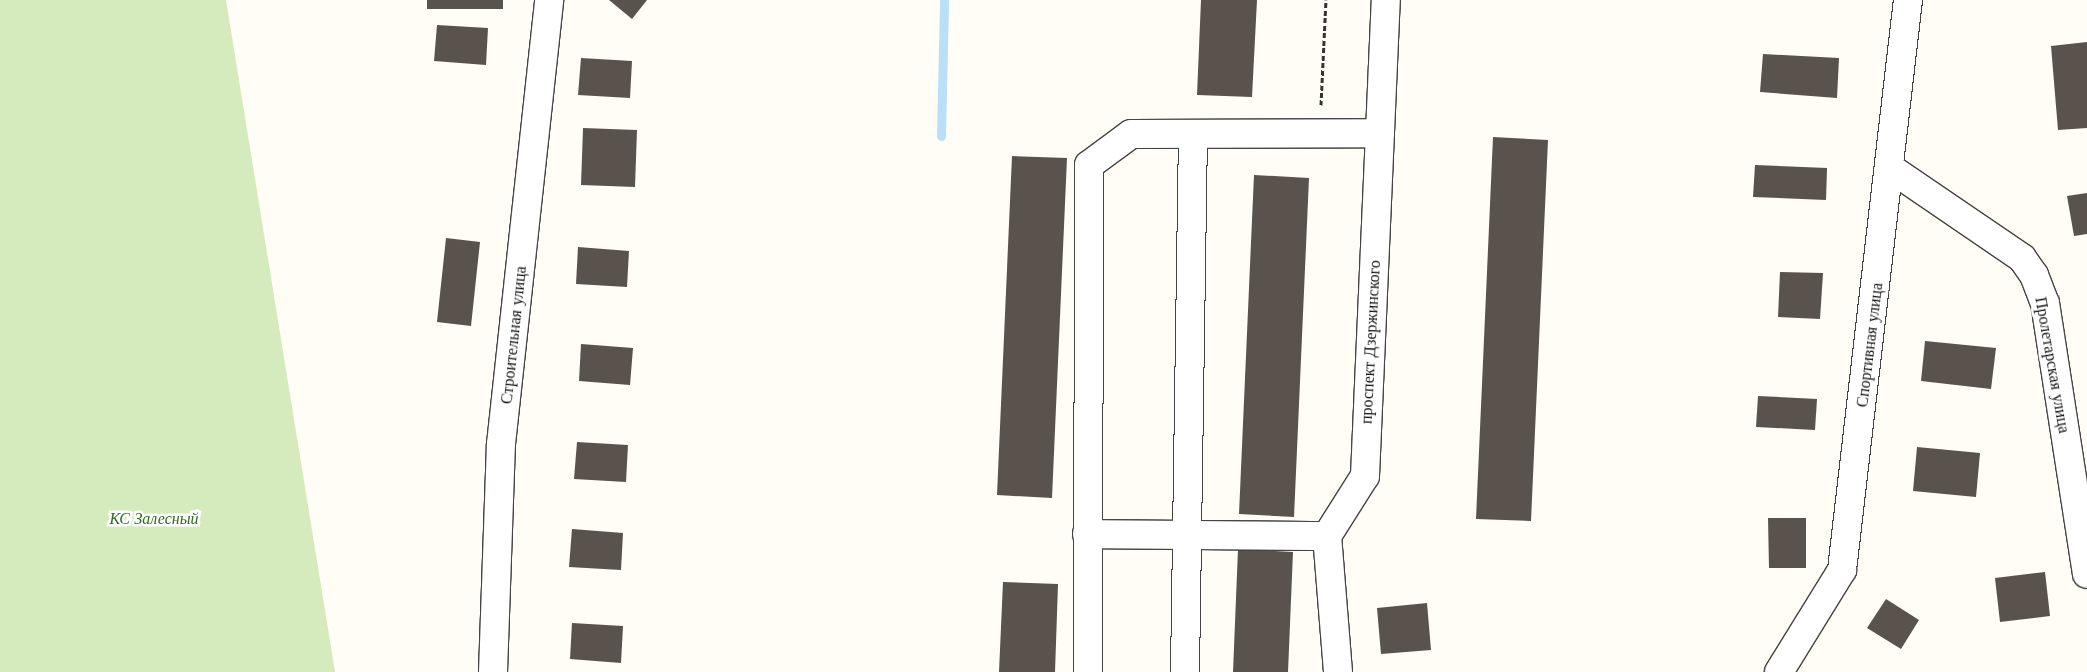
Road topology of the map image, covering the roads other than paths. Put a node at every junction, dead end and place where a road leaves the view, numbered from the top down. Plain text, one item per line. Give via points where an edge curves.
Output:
1 (549, 0) edge
2 (1386, 0) edge
3 (1908, 0) edge
4 (1380, 133) junction
5 (1193, 134) junction
6 (1890, 168) junction
7 (1087, 534) junction
8 (1187, 535) junction
9 (1327, 536) junction
10 (2087, 574) edge
11 (493, 672) edge
12 (1088, 672) edge
13 (1185, 672) edge
14 (1338, 672) edge
15 (1779, 672) edge

1 - 11 street, Строительная улица via 501,444
2 - 4 street, проспект Дзержинского
3 - 6 street, Спортивная улица
4 - 5 street
4 - 9 street, проспект Дзержинского via 1365,476
5 - 7 street via 1130,134 1089,164
5 - 8 street
6 - 10 street, Пролетарская улица via 2022,258 2034,275 2045,303
6 - 15 street, Спортивная улица via 1842,570
7 - 8 street
7 - 12 street
8 - 9 street
8 - 13 street
9 - 14 street

